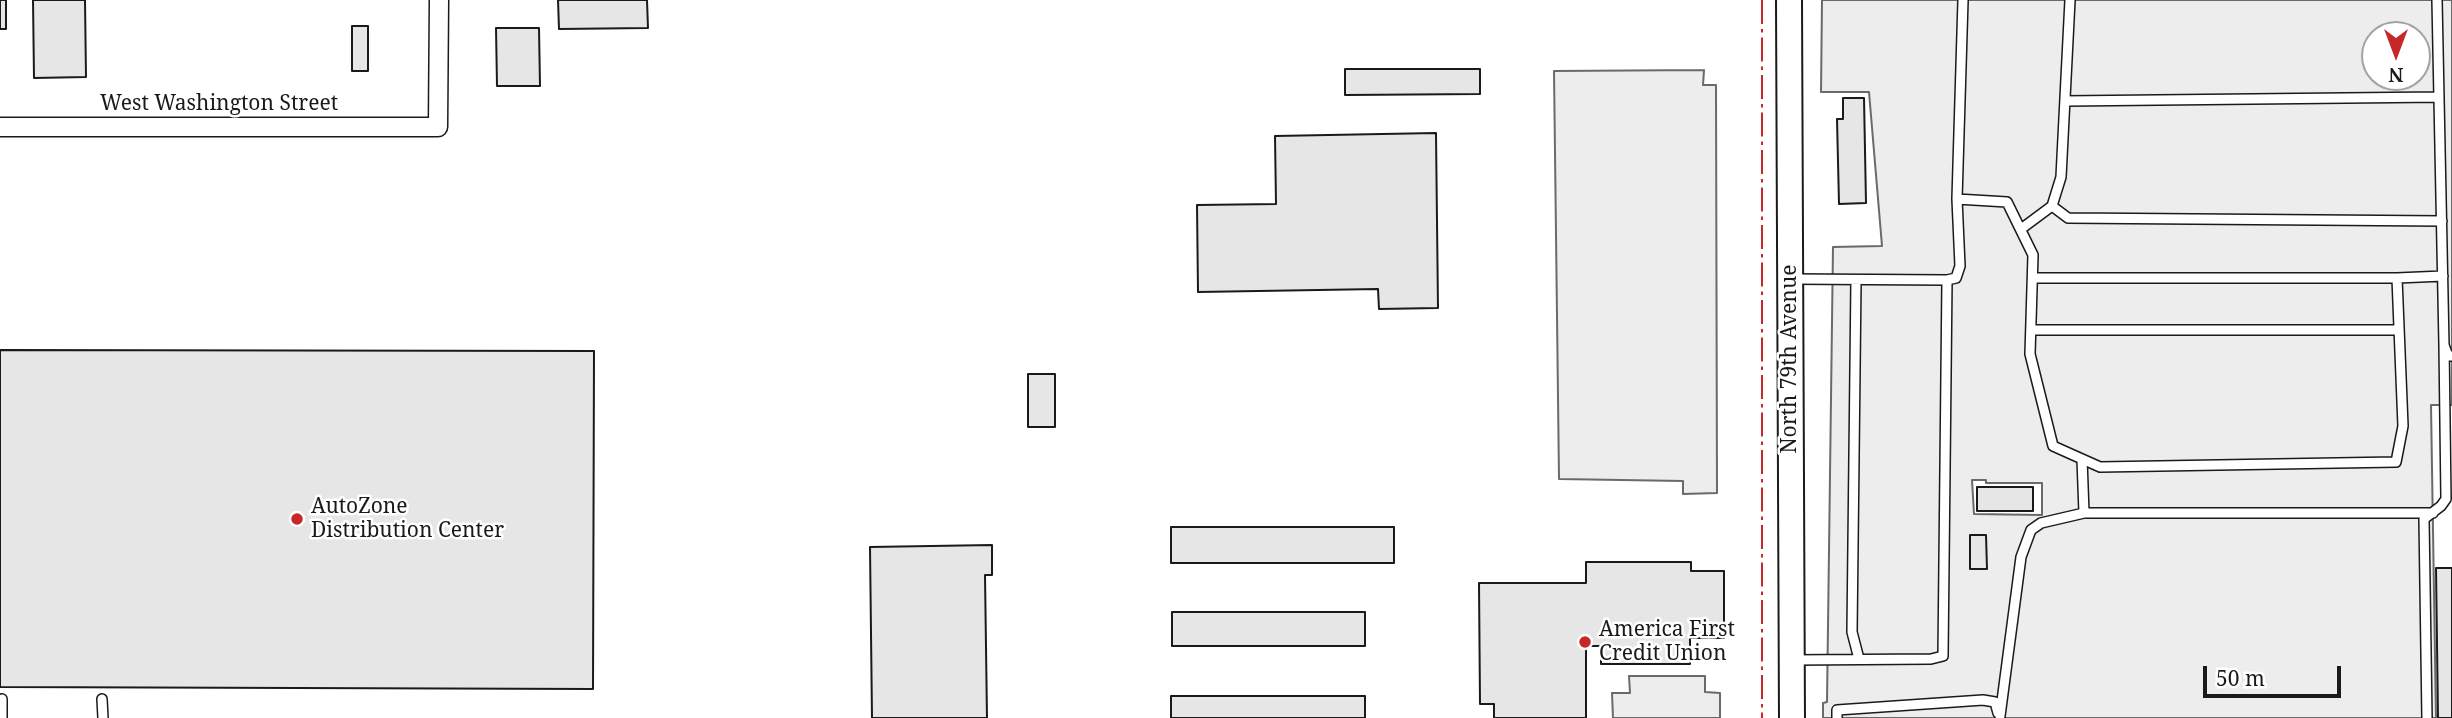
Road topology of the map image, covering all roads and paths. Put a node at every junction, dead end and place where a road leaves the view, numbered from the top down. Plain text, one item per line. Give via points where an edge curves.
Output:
1 (439, 0) edge
2 (1789, 0) edge
3 (1963, 0) edge
4 (2070, 0) edge
5 (2437, 0) edge
6 (2439, 97) junction
7 (2065, 101) junction
8 (0, 127) edge
9 (1957, 199) junction
10 (2052, 206) junction
11 (2442, 221) junction
12 (2021, 229) junction
13 (2443, 275) junction
14 (2033, 278) junction
15 (2397, 278) junction
16 (1789, 279) junction
17 (1856, 279) junction
18 (1947, 281) junction
19 (2031, 330) junction
20 (2399, 330) junction
21 (2444, 345) junction
22 (2452, 356) edge
23 (2082, 459) junction
24 (2084, 513) junction
25 (2433, 513) junction
26 (1860, 659) junction
27 (1791, 660) junction
28 (2, 699) dead end
29 (102, 699) dead end
30 (2000, 717) edge
31 (2, 718) edge
32 (103, 718) edge
33 (1792, 718) edge
34 (1837, 718) edge
35 (2427, 718) edge

1 - 8 street, West Washington Street via 438,127
2 - 16 street, North 79th Avenue
3 - 9 lane
4 - 7 lane
5 - 6 lane
6 - 7 lane
6 - 11 lane
7 - 10 lane via 2061,177
9 - 12 lane via 2007,202
9 - 18 lane via 1960,266 1956,278
10 - 11 lane via 2068,218
10 - 12 lane
11 - 13 lane
12 - 14 lane via 2033,254
13 - 15 lane
13 - 21 lane
14 - 15 lane
14 - 19 lane
15 - 20 lane
16 - 17 lane
16 - 27 street, North 79th Avenue
17 - 18 lane
17 - 26 lane via 1852,632
18 - 26 lane via 1943,656
19 - 20 lane
19 - 23 lane via 2030,354 2053,446
20 - 23 lane via 2403,426 2396,462 2100,467
21 - 22 lane
21 - 25 lane via 2446,499
23 - 24 lane
24 - 25 lane
24 - 30 lane via 2041,523 2025,541
25 - 35 lane via 2424,519
26 - 27 lane
27 - 33 street, North 79th Avenue
28 - 31 lane
29 - 32 lane
30 - 34 lane via 1995,702 1983,701 1837,710

